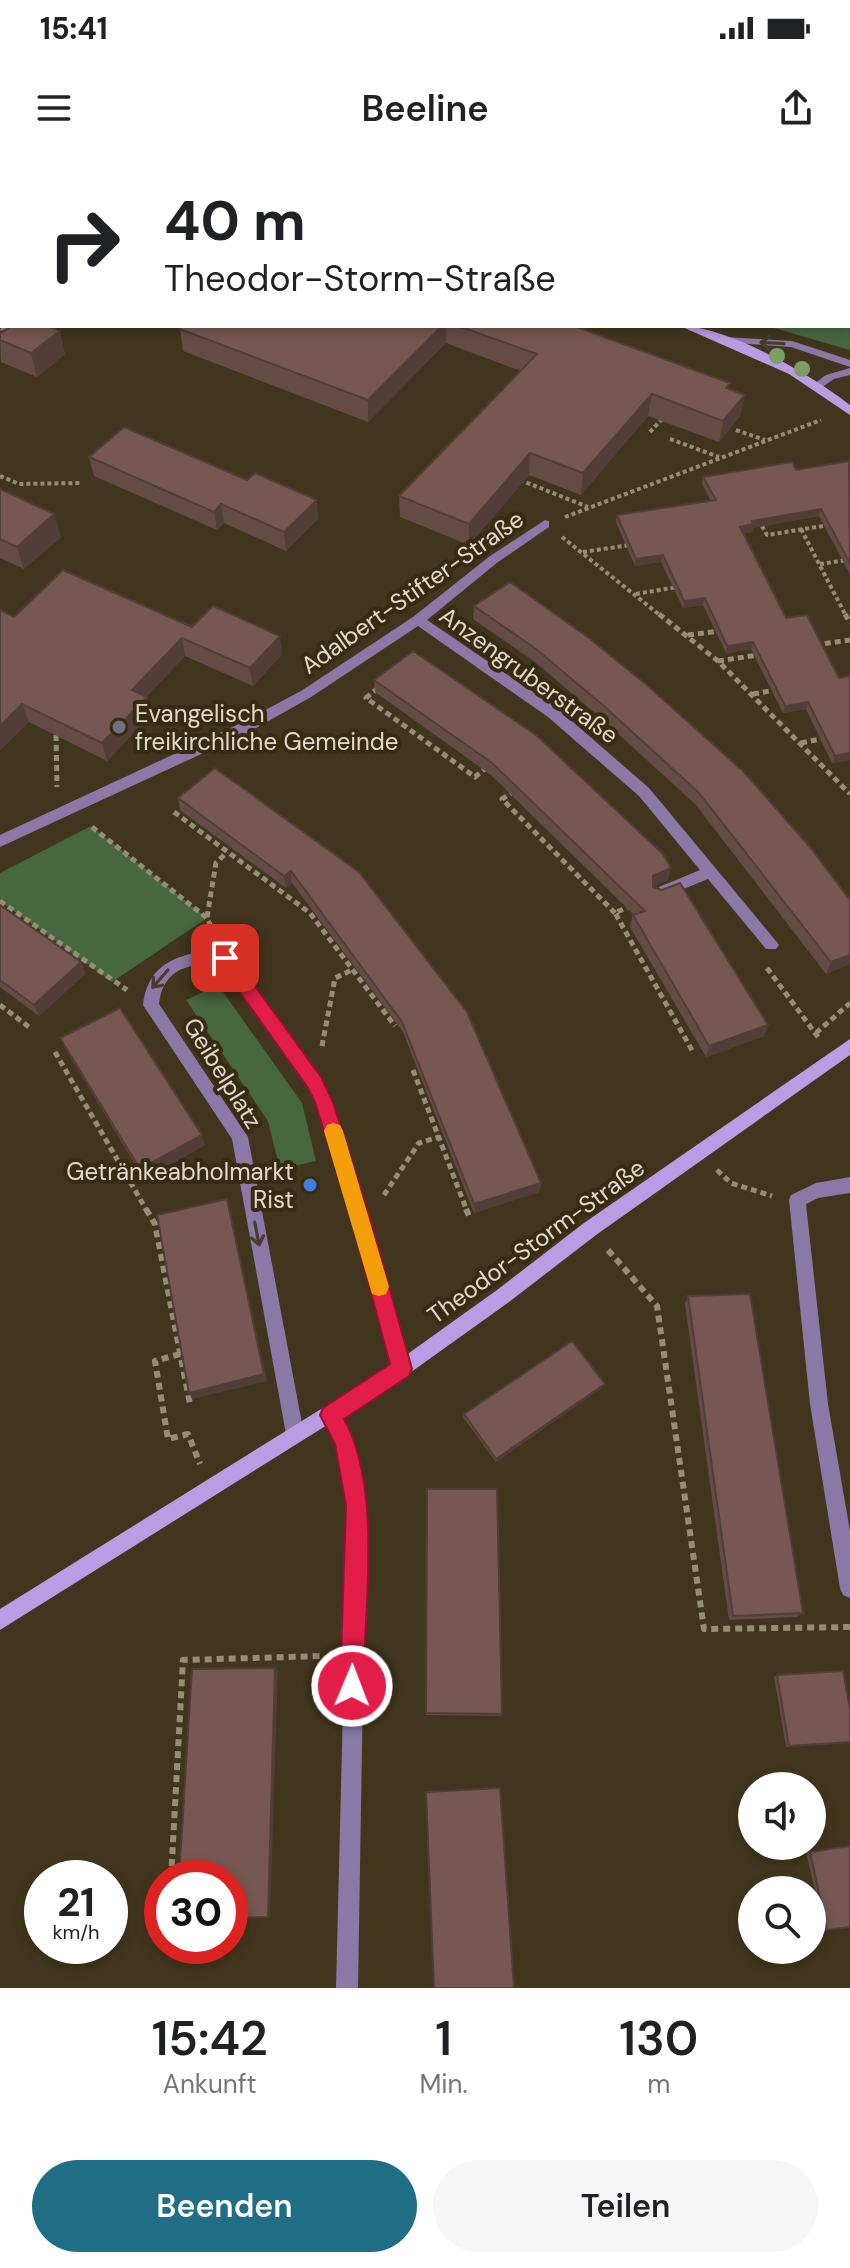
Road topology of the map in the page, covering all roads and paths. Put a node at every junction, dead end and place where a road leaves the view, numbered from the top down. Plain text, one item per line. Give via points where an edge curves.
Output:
1 (691, 328) edge
2 (724, 340) junction
3 (850, 364) edge
4 (850, 371) edge
5 (817, 386) junction
6 (850, 411) edge
7 (661, 420) edge
8 (816, 422) dead end
9 (736, 430) edge
10 (650, 432) dead end
11 (670, 439) dead end
12 (766, 441) junction
13 (720, 458) junction
14 (0, 476) edge
15 (535, 477) edge
16 (516, 479) edge
17 (81, 483) dead end
18 (529, 484) junction
19 (572, 491) edge
20 (566, 498) junction
21 (589, 508) junction
22 (805, 520) edge
23 (545, 524) junction
24 (839, 524) edge
25 (762, 526) edge
26 (810, 528) junction
27 (801, 529) junction
28 (631, 545) edge
29 (583, 552) junction
30 (849, 560) edge
31 (820, 564) junction
32 (678, 587) edge
33 (635, 594) junction
34 (847, 611) edge
35 (418, 620) junction
36 (850, 623) edge
37 (721, 631) edge
38 (688, 635) junction
39 (850, 640) edge
40 (806, 647) edge
41 (762, 654) edge
42 (718, 661) junction
43 (389, 680) edge
44 (777, 689) edge
45 (752, 694) junction
46 (46, 730) edge
47 (826, 738) edge
48 (801, 743) junction
49 (497, 759) edge
50 (528, 784) edge
51 (850, 793) edge
52 (174, 812) dead end
53 (62, 814) junction
54 (0, 841) edge
55 (227, 852) junction
56 (710, 872) junction
57 (658, 893) joint
58 (0, 901) edge
59 (615, 913) junction
60 (207, 918) junction
61 (771, 945) joint
62 (225, 958) junction
63 (352, 970) junction
64 (850, 1003) edge
65 (0, 1005) edge
66 (151, 1005) junction
67 (395, 1026) edge
68 (29, 1027) dead end
69 (816, 1033) junction
70 (850, 1046) edge
71 (55, 1052) dead end
72 (693, 1052) dead end
73 (833, 1057) junction
74 (413, 1070) edge
75 (315, 1082) junction
76 (439, 1137) junction
77 (731, 1183) dead end
78 (850, 1185) edge
79 (758, 1194) dead end
80 (469, 1216) edge
81 (363, 1225) junction
82 (590, 1229) junction
83 (180, 1354) junction
84 (401, 1369) junction
85 (190, 1404) edge
86 (331, 1415) junction
87 (295, 1434) junction
88 (209, 1488) junction
89 (850, 1588) edge
90 (0, 1620) edge
91 (850, 1627) edge
92 (352, 1655) junction
93 (172, 1860) edge
94 (347, 1988) edge

1 - 2 street
3 -> 2 street via 792,344
2 - 5 street
4 - 5 street
5 - 6 street
7 - 10 path
8 - 12 path
9 - 12 path
11 - 13 path
12 - 13 path
13 - 21 path
14 - 17 path via 19,484
15 - 18 path
16 - 18 path
18 - 20 path
19 - 20 path
20 - 21 path
21 - 23 path
22 - 26 path
23 - 29 path
23 - 35 street, Adalbert-Stifter-Straße
24 - 26 path
25 - 27 path via 767,535
26 - 27 path
27 - 31 path
28 - 29 path
29 - 33 path
30 - 31 path
31 - 34 path
32 - 33 path
33 - 38 path
34 - 36 path
35 - 53 street, Adalbert-Stifter-Straße via 246,727
35 - 56 street, Anzengruberstraße via 592,745 644,792
37 - 38 path
38 - 42 path
39 - 40 path
41 - 42 path
42 - 45 path
43 - 49 path via 366,698 475,777
44 - 45 path
45 - 48 path
46 - 53 path via 58,736
47 - 48 path
48 - 51 path
50 - 59 path via 502,799
52 - 55 path
53 - 54 street, Adalbert-Stifter-Straße
53 - 60 path
55 - 60 path via 216,863
55 - 63 path via 310,913
56 - 57 street
56 - 61 street, Anzengruberstraße
57 - 59 path
58 - 66 path
59 - 72 path
60 - 62 path
61 - 69 path via 775,951 759,957
62 -> 66 street, Geibelplatz via 197,956 164,971 150,989
62 - 75 street
63 - 67 path
63 - 75 path via 335,978
64 - 69 path
65 - 68 path
66 -> 87 street, Geibelplatz via 240,1137
69 - 73 path
70 - 73 street, Theodor-Storm-Straße
71 - 83 path via 155,1224
73 - 82 street, Theodor-Storm-Straße
74 - 76 path
75 - 81 street
76 - 80 path
76 - 81 path via 419,1143
77 - 79 path
78 - 89 street via 797,1200 819,1404
81 - 84 street
82 - 84 street, Theodor-Storm-Straße
82 - 91 path via 657,1306 704,1629
83 - 85 path
83 - 88 path via 155,1361 168,1439 188,1434
84 - 86 street, Theodor-Storm-Straße
86 - 87 street, Theodor-Storm-Straße
86 - 92 street via 345,1441 357,1506
87 - 88 street, Theodor-Storm-Straße
88 - 90 street, Theodor-Storm-Straße
92 - 93 path via 183,1660
92 - 94 street

